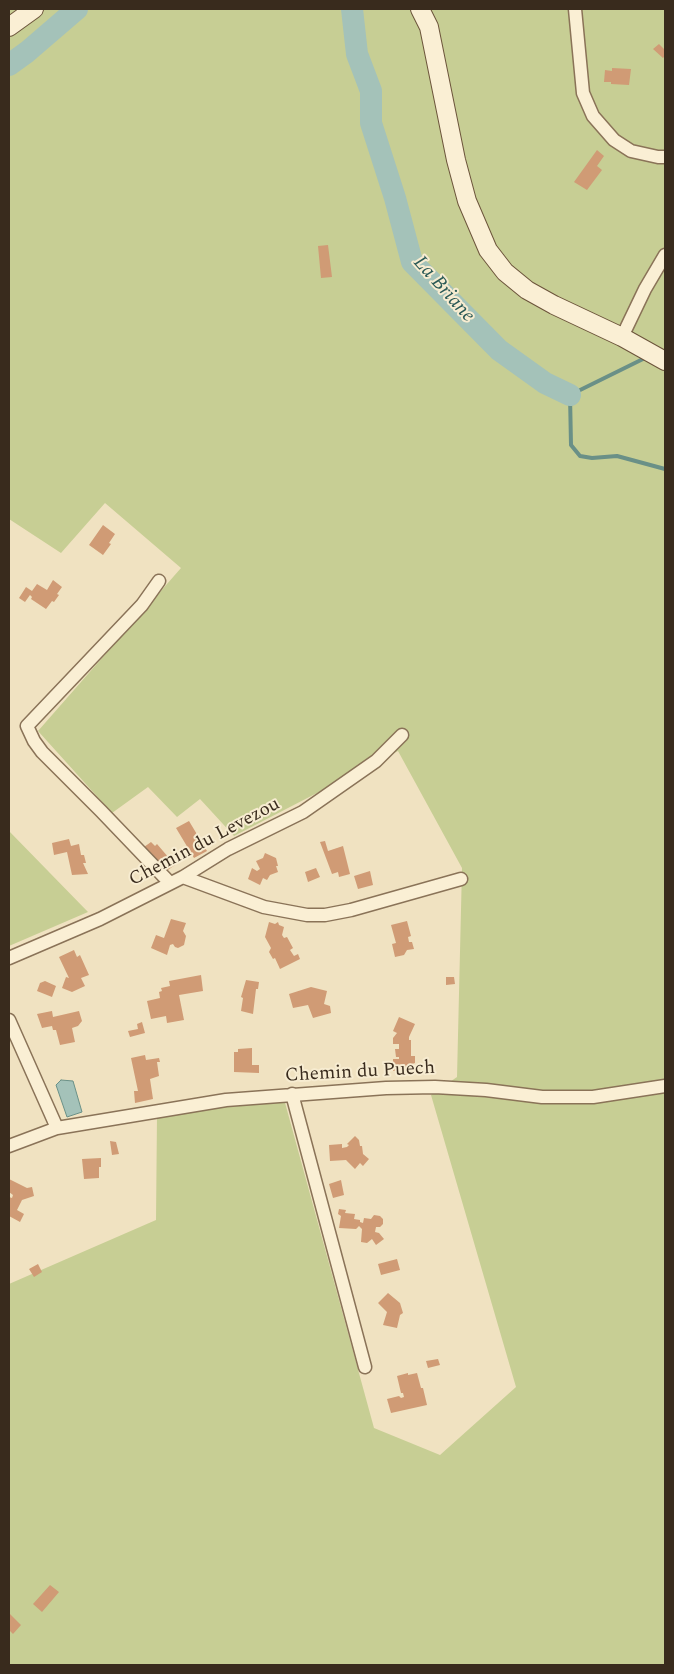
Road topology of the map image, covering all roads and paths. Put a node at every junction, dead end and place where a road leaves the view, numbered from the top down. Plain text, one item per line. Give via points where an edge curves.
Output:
1 (34, 9) edge
2 (420, 9) edge
3 (576, 9) edge
4 (9, 27) edge
5 (665, 156) edge
6 (665, 255) edge
7 (622, 337) junction
8 (664, 360) edge
9 (159, 581) dead end
10 (402, 735) dead end
11 (183, 876) junction
12 (461, 879) dead end
13 (170, 883) junction
14 (9, 958) edge
15 (9, 1020) edge
16 (665, 1086) edge
17 (292, 1094) junction
18 (57, 1128) junction
19 (9, 1146) edge
20 (365, 1366) dead end

1 - 4 main road
2 - 7 main road via 429,27 467,201 488,250 505,272 528,290 554,306
3 - 5 street via 583,93 592,116 614,140 631,151
6 - 7 street
7 - 8 main road
9 - 13 street via 142,605 27,726 42,752
10 - 11 street, Chemin du Levezou via 376,761 303,812 228,849
11 - 12 street via 264,907 307,915 351,910
11 - 13 street, Chemin du Levezou
13 - 14 street, Chemin du Levezou via 100,919
15 - 18 street
16 - 17 street, Chemin du Puech via 593,1097 542,1097 435,1087
17 - 18 street, Chemin du Puech via 226,1100
17 - 20 street
18 - 19 street, Chemin du Puech

